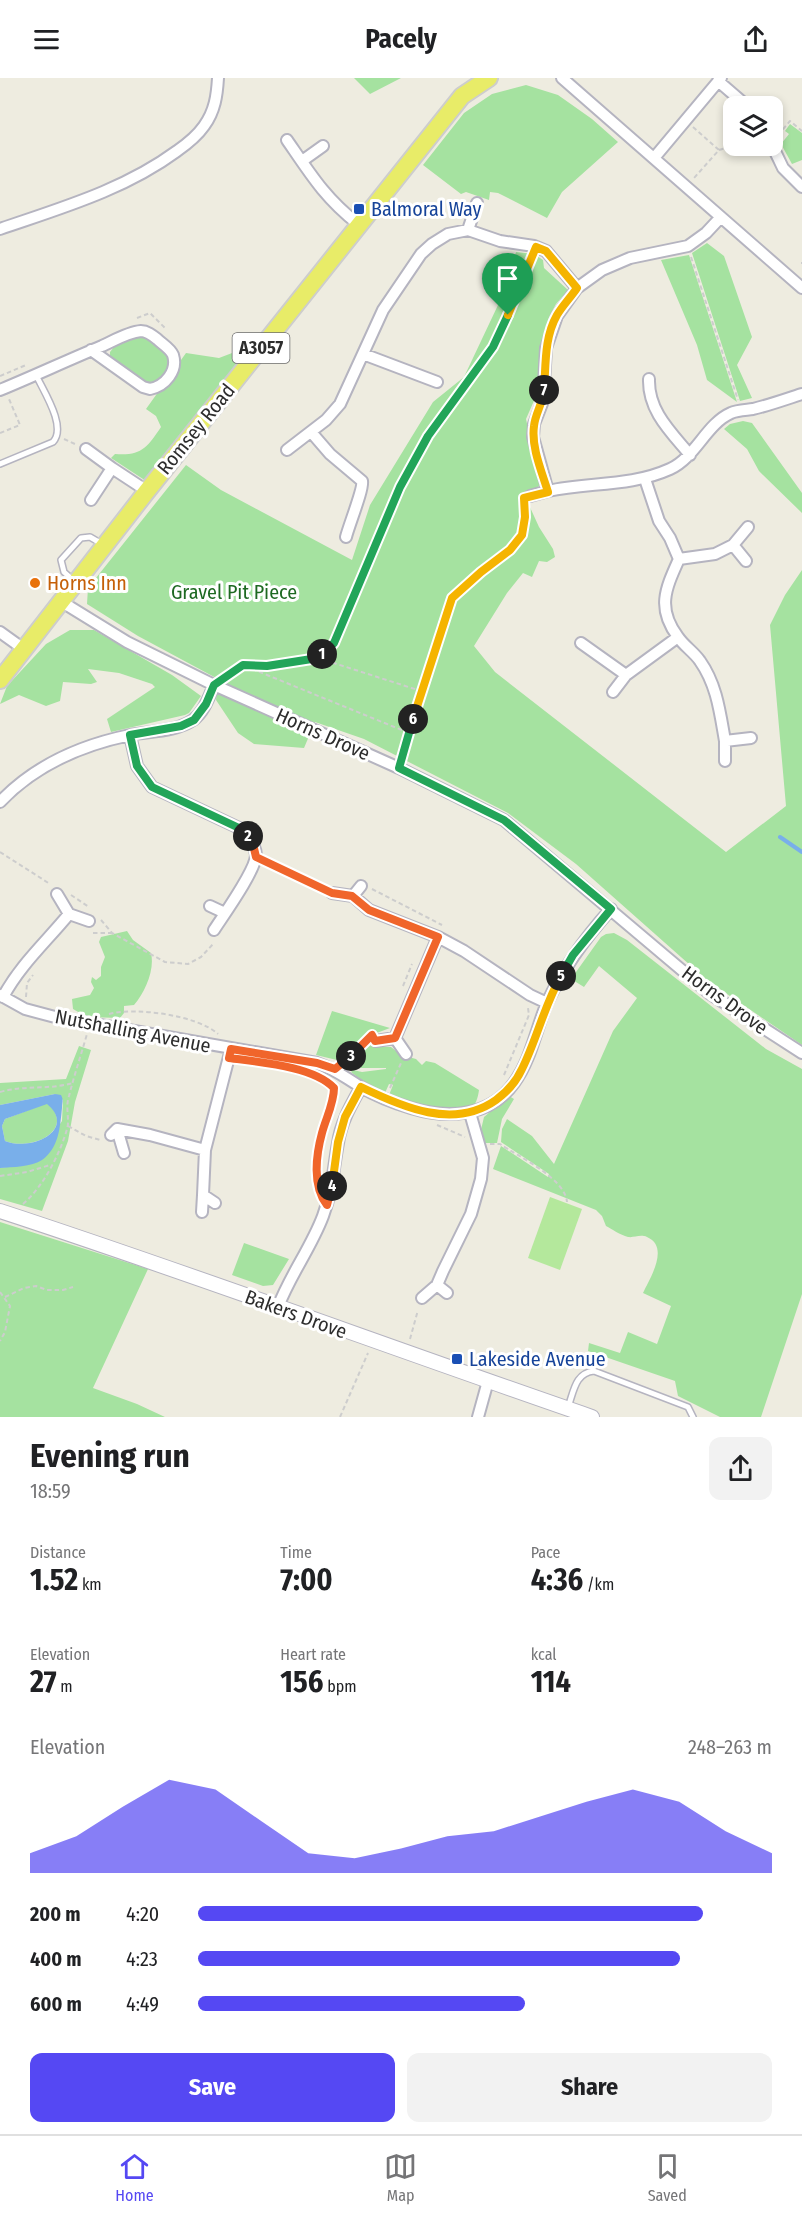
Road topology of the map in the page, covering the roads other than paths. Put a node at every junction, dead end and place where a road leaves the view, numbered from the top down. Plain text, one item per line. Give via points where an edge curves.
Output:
1 (218, 78) edge
2 (467, 78) edge
3 (489, 78) edge
4 (562, 78) edge
5 (720, 80) edge
6 (462, 96) junction
7 (737, 96) edge
8 (287, 140) dead end
9 (323, 146) dead end
10 (778, 156) edge
11 (654, 158) junction
12 (302, 161) junction
13 (802, 187) edge
14 (477, 203) dead end
15 (720, 218) junction
16 (358, 224) junction
17 (0, 229) edge
18 (468, 230) junction
19 (577, 288) junction
20 (802, 288) edge
21 (91, 350) junction
22 (363, 354) junction
23 (36, 375) junction
24 (649, 379) dead end
25 (437, 382) dead end
26 (2, 389) edge
27 (802, 394) edge
28 (311, 432) junction
29 (86, 449) road end
30 (287, 450) dead end
31 (690, 455) junction
32 (0, 464) edge
33 (112, 468) junction
34 (645, 479) junction
35 (147, 491) junction
36 (548, 492) junction
37 (531, 496) road end
38 (90, 500) dead end
39 (747, 527) dead end
40 (346, 537) dead end
41 (733, 545) junction
42 (105, 546) junction
43 (679, 559) junction
44 (746, 561) dead end
45 (76, 583) junction
46 (62, 602) junction
47 (0, 632) edge
48 (678, 637) junction
49 (581, 643) dead end
50 (25, 650) junction
51 (626, 675) junction
52 (0, 680) edge
53 (214, 685) junction
54 (613, 692) dead end
55 (130, 735) junction
56 (751, 738) dead end
57 (725, 741) junction
58 (725, 761) dead end
59 (0, 802) edge
60 (361, 886) dead end
61 (56, 891) road end
62 (332, 893) road end
63 (352, 896) junction
64 (210, 906) dead end
65 (611, 909) junction
66 (225, 913) junction
67 (69, 914) junction
68 (92, 920) road end
69 (214, 930) road end
70 (438, 937) junction
71 (1, 996) edge
72 (547, 1003) junction
73 (395, 1038) junction
74 (375, 1041) road end
75 (234, 1050) junction
76 (802, 1053) edge
77 (406, 1054) road end
78 (361, 1087) junction
79 (470, 1113) junction
80 (205, 1150) junction
81 (124, 1153) dead end
82 (203, 1195) junction
83 (215, 1203) dead end
84 (0, 1212) edge
85 (202, 1212) dead end
86 (437, 1285) junction
87 (447, 1293) dead end
88 (422, 1298) road end
89 (278, 1307) junction
90 (488, 1381) junction
91 (568, 1409) junction
92 (478, 1417) edge
93 (592, 1417) edge
94 (693, 1417) edge

1 - 17 street via 218,95 204,126 166,159 104,192
2 - 6 main road, Romsey Road / A3057
3 - 6 main road, Romsey Road / A3057
4 - 11 street
5 - 7 street
5 - 11 street
6 - 16 main road, Romsey Road / A3057
8 - 12 street
9 - 12 street
10 - 13 street via 783,168
11 - 15 street
12 - 16 street via 322,191
14 - 18 street
15 - 19 street via 688,246 630,258 602,270
15 - 20 street
16 - 35 main road, Romsey Road / A3057
18 - 19 street via 546,251
18 - 22 street via 448,234 421,254 383,310
19 - 36 street via 550,331 543,401 534,424 533,437
21 - 21 street via 143,331 168,349 174,366 165,382 150,389
21 - 23 street
22 - 25 street
22 - 28 street via 340,404
23 - 26 street
23 - 32 lane via 50,402 58,436 53,442
24 - 31 street via 648,392 654,408
27 - 31 street via 730,413
28 - 30 street
28 - 40 street via 362,480
29 - 33 street
31 - 34 street
33 - 35 street
33 - 38 street
34 - 36 street via 585,484
34 - 43 street via 658,521
35 - 42 main road, Romsey Road / A3057
36 - 37 street
39 - 41 street
41 - 43 street via 715,554
41 - 44 street
42 - 45 main road, Romsey Road / A3057
42 - 45 lane via 90,537 81,538 61,560 64,572
43 - 48 street via 664,603
45 - 46 main road, Romsey Road / A3057
46 - 50 main road, Romsey Road / A3057
46 - 53 street, Horns Drove via 127,642
47 - 50 street
48 - 51 street
48 - 57 street via 710,678
49 - 51 street
50 - 52 main road, Romsey Road / A3057
51 - 54 street
53 - 55 street via 194,720
53 - 65 street, Horns Drove via 504,820
55 - 59 street via 60,759 37,771
55 - 66 street via 137,766 152,787 248,834 256,857
56 - 57 street
57 - 58 street
60 - 63 street
61 - 67 street
62 - 63 street
63 - 70 street via 369,910
64 - 66 street
65 - 72 street via 573,955
65 - 76 street, Horns Drove via 709,993
66 - 69 street
67 - 68 street
67 - 71 street via 25,962
70 - 72 street
70 - 73 street
71 - 75 street, Nutshalling Avenue via 25,1009
72 - 79 street via 514,1084 486,1107
73 - 74 street
73 - 77 street
75 - 78 street, Nutshalling Avenue via 317,1063 335,1069
75 - 80 street
78 - 79 street, Nutshalling Avenue via 413,1109
78 - 89 street via 345,1117 327,1205
79 - 86 street via 483,1158 481,1179 471,1212
80 - 81 street via 150,1135 114,1132
80 - 82 street
82 - 83 street
82 - 85 street
84 - 89 street, Bakers Drove
86 - 87 street
86 - 88 street
89 - 90 street, Bakers Drove
90 - 91 street, Bakers Drove
90 - 92 street
91 - 93 street, Bakers Drove
91 - 94 lane via 578,1378 594,1371 688,1407

